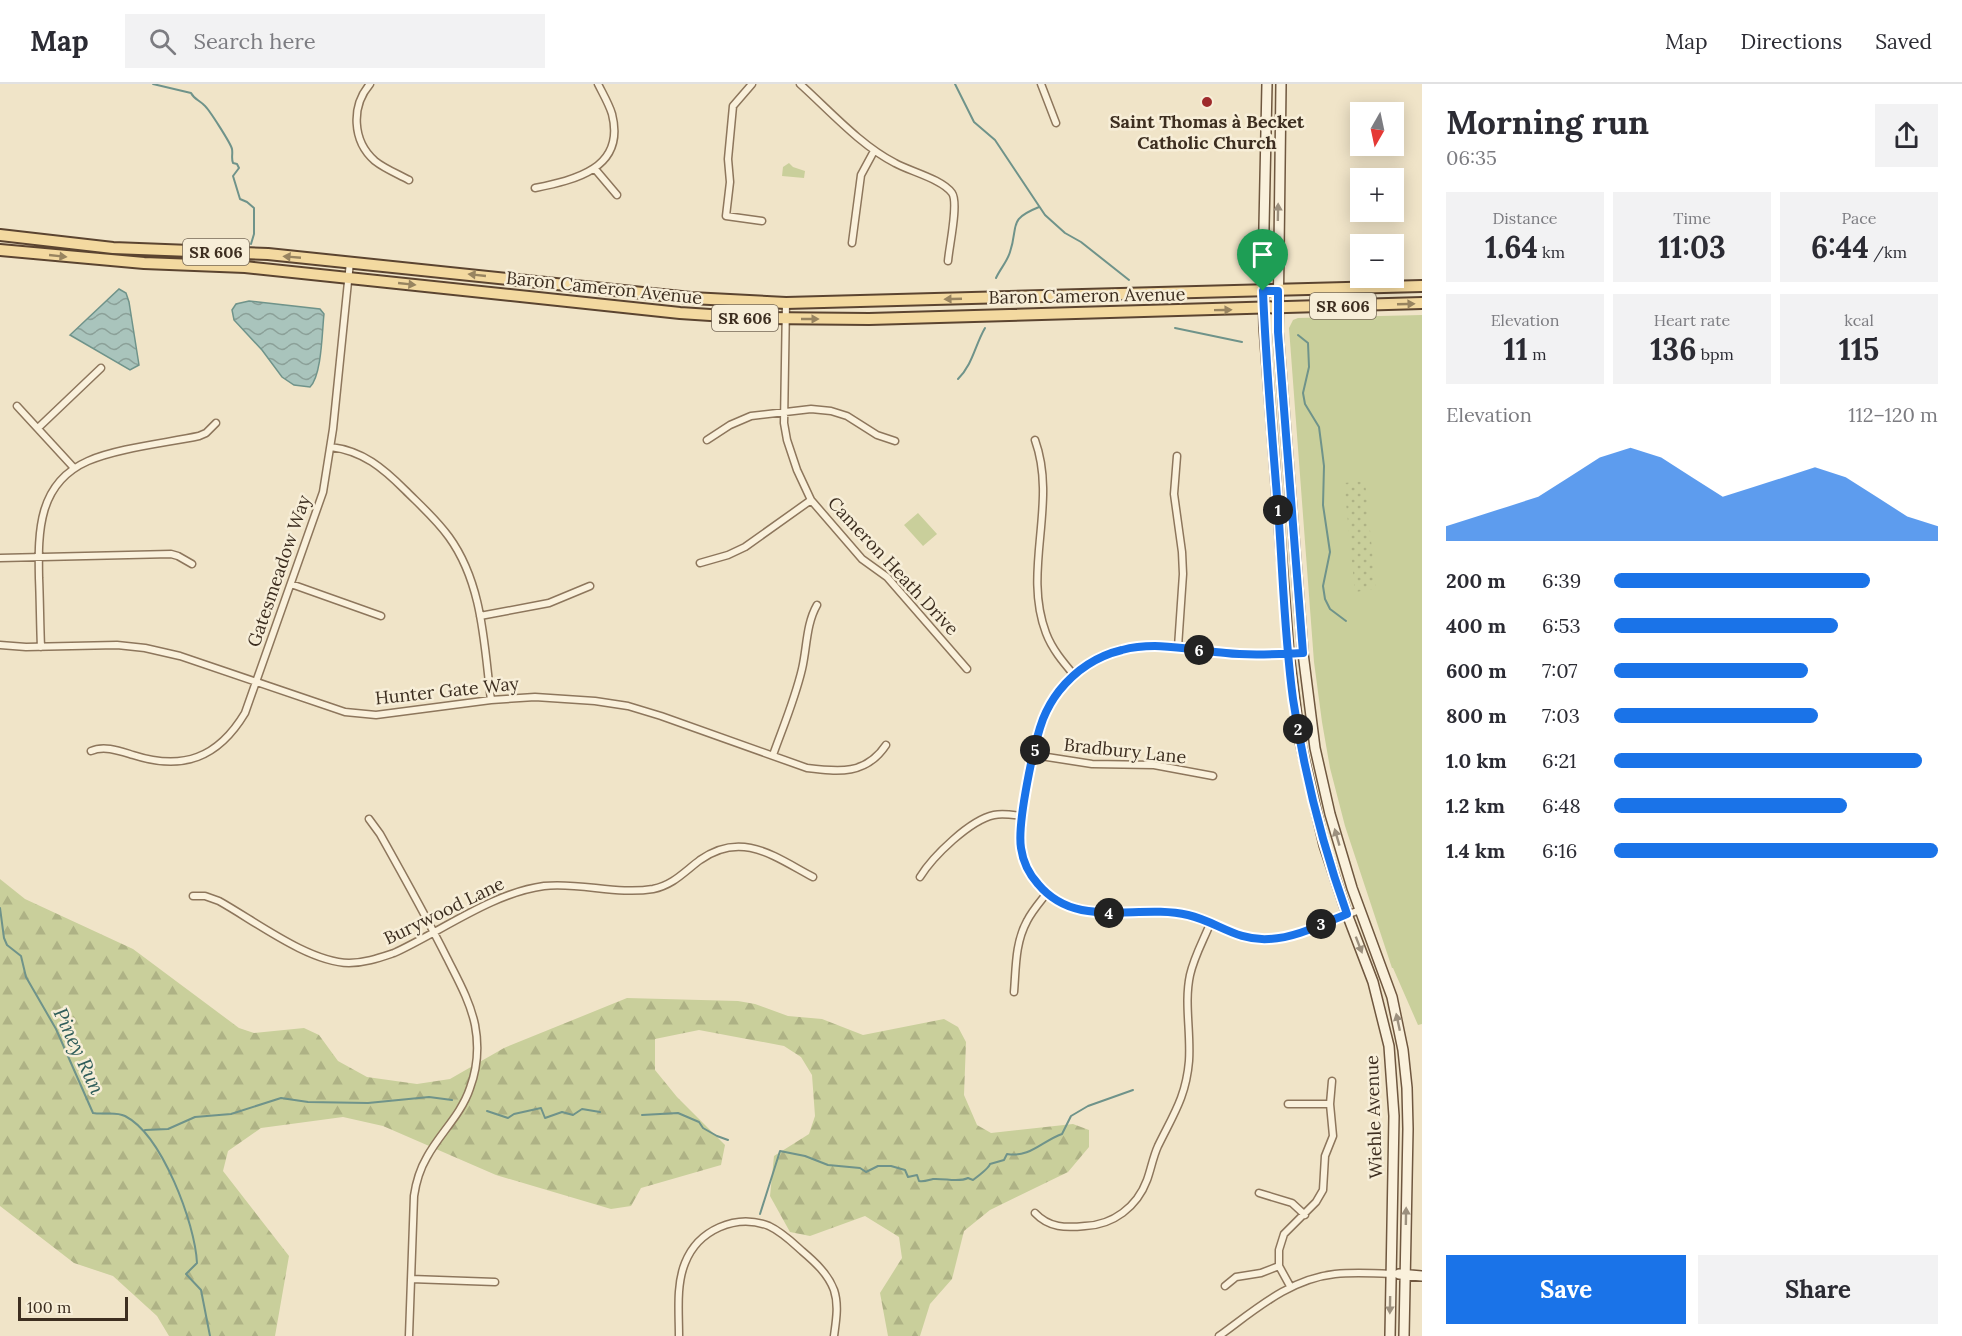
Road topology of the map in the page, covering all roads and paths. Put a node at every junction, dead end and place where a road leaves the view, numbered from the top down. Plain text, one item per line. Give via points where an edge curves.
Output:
1 (370, 84) edge
2 (598, 84) edge
3 (752, 84) edge
4 (800, 84) edge
5 (1041, 84) edge
6 (1267, 84) edge
7 (1281, 84) edge
8 (1056, 123) dead end
9 (874, 151) junction
10 (595, 169) junction
11 (409, 180) dead end
12 (535, 188) dead end
13 (617, 195) dead end
14 (762, 221) dead end
15 (0, 236) edge
16 (852, 243) dead end
17 (0, 250) edge
18 (948, 261) dead end
19 (350, 262) junction
20 (349, 278) junction
21 (1422, 286) edge
22 (1263, 291) junction
23 (1278, 291) junction
24 (786, 303) junction
25 (1422, 303) edge
26 (1264, 309) junction
27 (1278, 309) junction
28 (786, 320) junction
29 (101, 368) dead end
30 (17, 406) dead end
31 (784, 412) junction
32 (216, 423) dead end
33 (38, 428) junction
34 (707, 440) dead end
35 (1035, 440) dead end
36 (895, 441) dead end
37 (331, 447) junction
38 (1177, 456) dead end
39 (74, 468) junction
40 (811, 500) junction
41 (39, 557) junction
42 (0, 558) edge
43 (700, 563) dead end
44 (192, 564) dead end
45 (291, 584) junction
46 (590, 586) dead end
47 (817, 605) dead end
48 (381, 616) dead end
49 (480, 616) junction
50 (0, 645) edge
51 (41, 647) junction
52 (1178, 647) junction
53 (1303, 653) junction
54 (1288, 654) junction
55 (967, 669) dead end
56 (1074, 675) junction
57 (256, 682) junction
58 (491, 700) junction
59 (886, 745) dead end
60 (91, 751) dead end
61 (773, 755) junction
62 (1034, 755) junction
63 (1213, 776) dead end
64 (1022, 816) junction
65 (369, 819) dead end
66 (813, 877) dead end
67 (920, 877) dead end
68 (1047, 893) junction
69 (193, 896) dead end
70 (1360, 910) junction
71 (1347, 914) junction
72 (1210, 924) junction
73 (434, 932) junction
74 (1014, 992) dead end
75 (1332, 1081) dead end
76 (1288, 1104) dead end
77 (1330, 1104) junction
78 (1259, 1193) dead end
79 (1035, 1213) dead end
80 (1305, 1215) junction
81 (1279, 1266) junction
82 (1391, 1274) junction
83 (1405, 1275) junction
84 (1422, 1276) edge
85 (411, 1279) junction
86 (495, 1282) dead end
87 (1225, 1286) dead end
88 (1290, 1286) junction
89 (409, 1336) edge
90 (679, 1336) edge
91 (834, 1336) edge
92 (1219, 1336) edge
93 (1390, 1336) edge
94 (1404, 1336) edge

1 - 11 street via 357,108 359,138 376,162
2 - 10 street via 614,126 611,145
3 - 14 street via 733,106 726,216
4 - 9 street
5 - 8 street
6 - 22 main road, Wiehle Avenue
23 -> 7 main road, Wiehle Avenue
9 - 16 street via 861,175
9 - 18 street via 952,193 955,203
10 - 12 street via 579,178
10 - 13 street
19 -> 15 main road, Baron Cameron Avenue / SR 606 via 268,254 112,248
17 -> 20 main road, Baron Cameron Avenue / SR 606
19 - 20 street, Gatesmeadow Way
24 -> 19 main road, Baron Cameron Avenue / SR 606 via 691,298
20 -> 28 main road, Baron Cameron Avenue / SR 606 via 680,313
20 - 37 street, Gatesmeadow Way
21 - 23 main road, Baron Cameron Avenue / SR 606
22 - 23 main road, Baron Cameron Avenue / SR 606
22 -> 24 main road, Baron Cameron Avenue / SR 606
22 - 26 main road, Wiehle Avenue
23 - 27 main road, Wiehle Avenue
24 - 28 street, Cameron Heath Drive
27 -> 25 main road, Baron Cameron Avenue / SR 606
26 - 27 main road, Baron Cameron Avenue / SR 606
28 -> 26 main road, Baron Cameron Avenue / SR 606
26 - 54 main road, Wiehle Avenue
27 - 53 main road, Wiehle Avenue
28 - 31 street, Cameron Heath Drive
29 - 33 street
30 - 33 street
31 - 34 street via 751,416
31 - 36 street via 831,411
31 - 40 street, Cameron Heath Drive via 787,440
32 - 39 street via 199,436 105,455
33 - 39 street
35 - 56 street via 1044,475 1037,576 1039,607 1053,648
37 - 45 street, Gatesmeadow Way via 323,492
37 - 49 street via 355,452 376,463 436,520 466,566
38 - 52 street via 1174,494 1183,574
39 - 41 street via 45,508
40 - 43 street via 745,547
40 - 55 street, Cameron Heath Drive via 862,559 887,577
41 - 42 street
41 - 44 street via 171,554
41 - 51 street
45 - 48 street
45 - 57 street, Gatesmeadow Way
46 - 49 street via 549,603
47 - 61 street via 811,615 802,671
49 - 58 street
50 - 51 street, Hunter Gate Way
51 - 57 street, Hunter Gate Way via 146,648
52 - 54 street via 1247,655
52 - 56 street via 1122,650 1095,660
53 - 54 street
70 -> 53 main road, Wiehle Avenue via 1323,784
54 - 71 main road, Wiehle Avenue via 1311,791
56 - 62 street via 1050,704
57 - 58 street, Hunter Gate Way via 345,712 376,715
57 - 60 street, Gatesmeadow Way via 234,730 219,746 198,757 165,762 104,748
58 - 61 street, Hunter Gate Way via 563,698 628,706
59 - 61 street, Hunter Gate Way via 865,765 847,770 807,768
62 - 63 street, Bradbury Lane via 1092,764 1154,765
62 - 64 street
64 - 67 street via 998,814 979,820 933,859
64 - 68 street via 1023,856 1032,877
65 - 73 street
66 - 73 street, Burywood Lane via 760,849 728,848 708,855 659,888 621,890 561,885 527,889
68 - 72 street via 1086,912 1186,915
68 - 74 street via 1022,932
69 - 73 street, Burywood Lane via 219,900 312,954 337,962 380,958
70 - 71 street
83 -> 70 main road, Wiehle Avenue via 1406,1071 1392,997
71 - 72 street via 1292,935 1269,939 1241,937
71 -> 82 main road, Wiehle Avenue via 1372,982 1390,1054 1394,1116
72 - 79 street via 1195,958 1188,989 1190,1044 1185,1087 1142,1190 1120,1215 1100,1224 1055,1226
73 - 85 street via 472,1012 477,1058 465,1102 427,1157 416,1183
75 - 77 street
76 - 77 street
77 - 80 street via 1333,1136 1325,1156 1323,1190
78 - 80 street via 1292,1203
80 - 81 street via 1284,1234
81 - 87 street via 1244,1274
81 - 88 street
82 - 83 main road
82 - 88 street via 1335,1274
82 -> 93 main road, Wiehle Avenue
83 - 84 main road
83 - 94 main road, Wiehle Avenue
85 - 86 street
85 - 89 street
88 - 92 street
90 - 91 street via 681,1275 689,1254 710,1232 744,1222 776,1230 822,1270 835,1296

